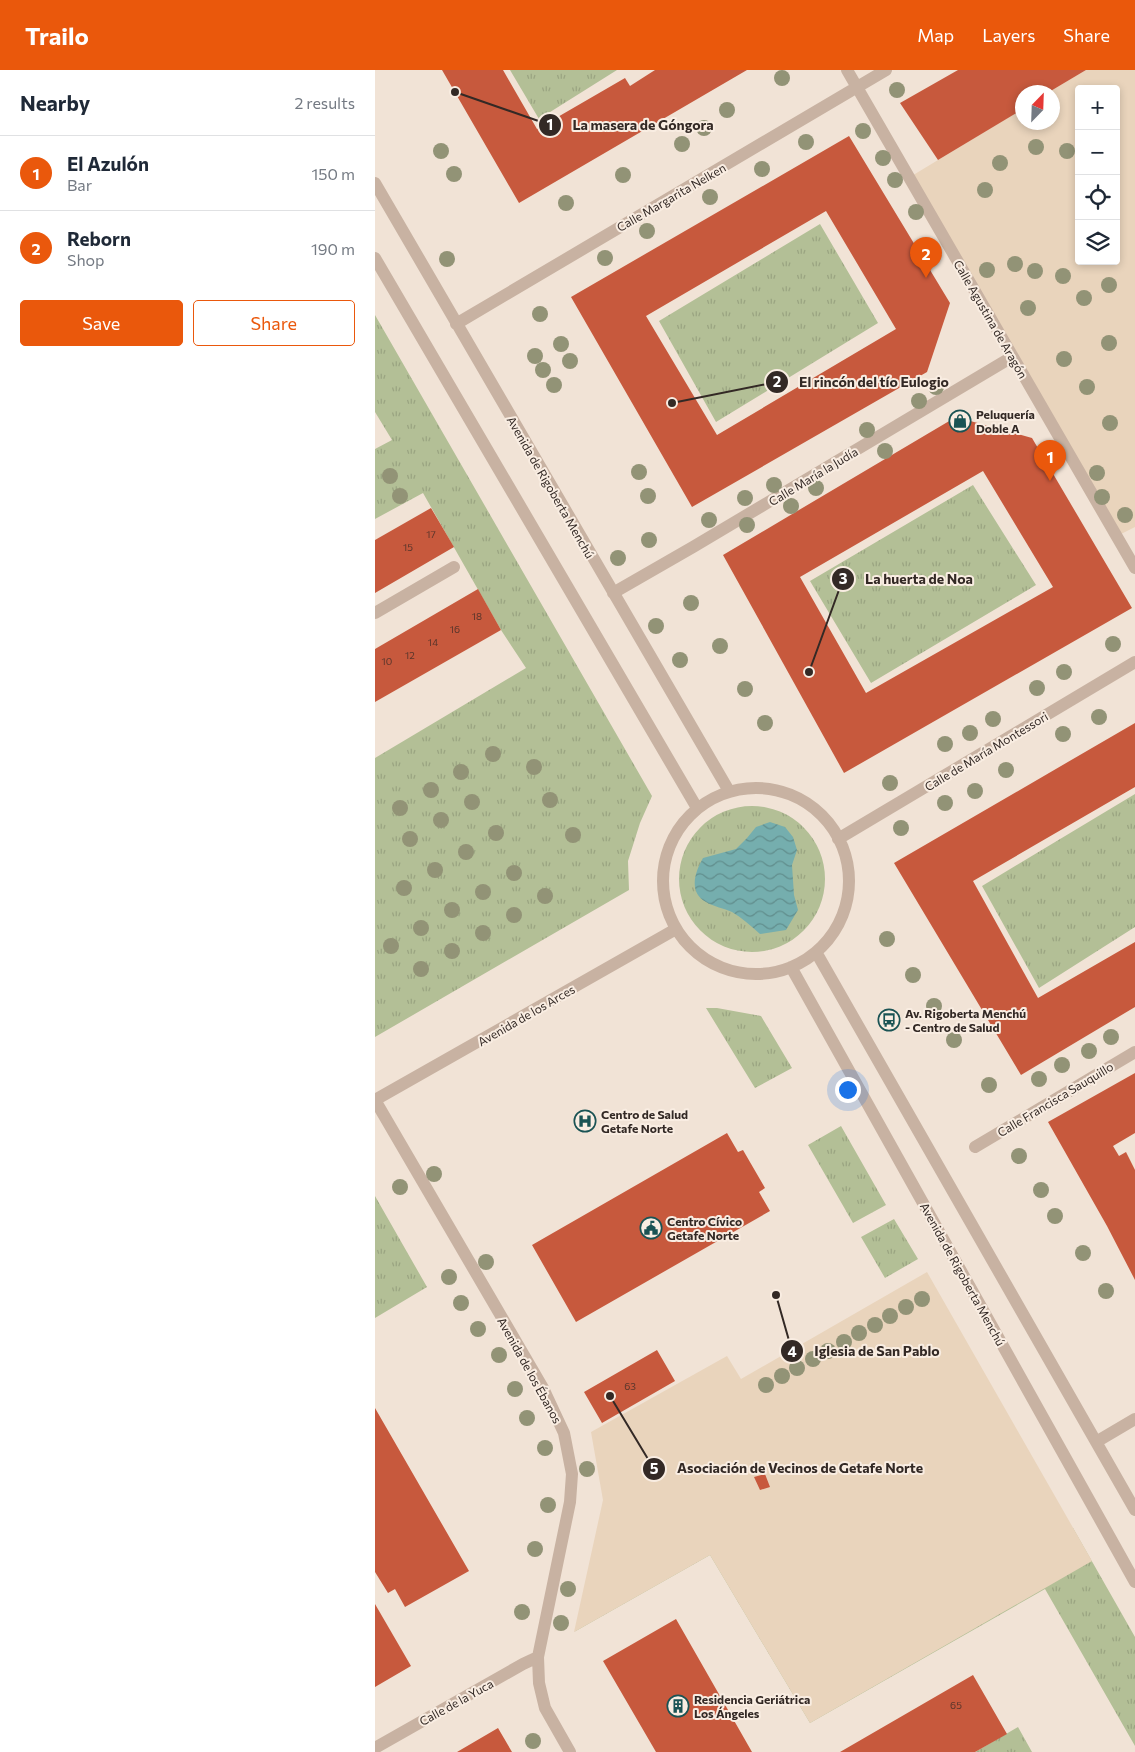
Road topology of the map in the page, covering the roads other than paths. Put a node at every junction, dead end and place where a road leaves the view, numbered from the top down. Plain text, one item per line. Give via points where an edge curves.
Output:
1 (847, 70) edge
2 (886, 70) edge
3 (857, 88) junction
4 (375, 182) edge
5 (375, 258) edge
6 (456, 324) junction
7 (1013, 357) junction
8 (454, 567) dead end
9 (1135, 568) edge
10 (613, 593) junction
11 (375, 613) edge
12 (1135, 662) edge
13 (729, 792) junction
14 (697, 808) junction
15 (838, 839) junction
16 (676, 929) junction
17 (816, 952) junction
18 (791, 967) junction
19 (1135, 1052) edge
20 (375, 1100) edge
21 (975, 1147) dead end
22 (1135, 1419) edge
23 (1097, 1442) junction
24 (1135, 1510) edge
25 (1135, 1582) edge
26 (538, 1657) junction
27 (375, 1748) edge
28 (570, 1752) edge

1 - 3 street, Calle Agustina de Aragón
2 - 3 street, Calle Margarita Nelken
3 - 6 street, Calle Margarita Nelken
3 - 7 street, Calle Agustina de Aragón
4 - 6 street, Avenida de Rigoberta Menchú
5 - 14 street
6 - 10 street, Avenida de Rigoberta Menchú
7 - 9 street, Calle Agustina de Aragón
7 - 10 street, Calle María la Judía
8 - 11 street
10 - 13 street, Avenida de Rigoberta Menchú
12 - 15 street, Calle de María Montessori
13 - 14 street
13 - 15 street via 769,789 793,796 814,809 831,826
14 - 16 street via 679,828 667,852 662,878 665,905
15 - 17 street via 849,877 846,904 836,929
16 - 18 street via 693,950 714,964 739,973 765,973
16 - 20 street, Avenida de los Arces
17 - 18 street
17 - 23 street
18 - 25 street, Avenida de Rigoberta Menchú
19 - 21 street, Calle Francisca Sauquillo
20 - 26 street, Avenida de los Ébanos via 543,1388 564,1433 572,1474 570,1502
22 - 23 street
23 - 24 street
26 - 27 street, Calle de la Yuca
26 - 28 street, Avenida de los Ébanos via 539,1683 545,1708

